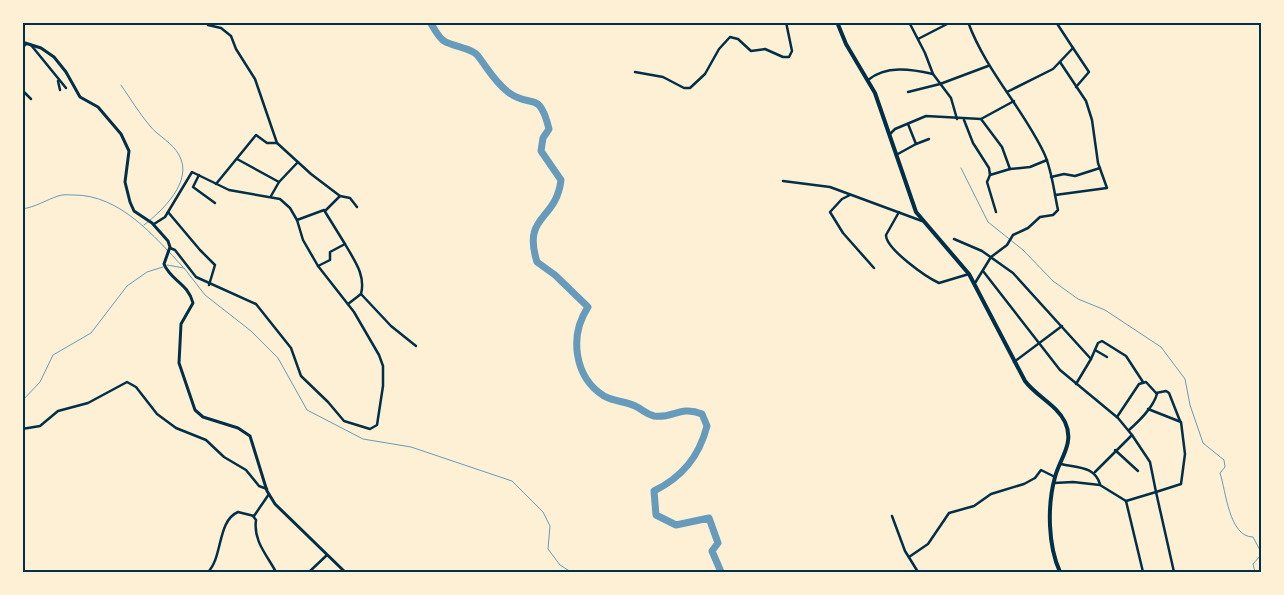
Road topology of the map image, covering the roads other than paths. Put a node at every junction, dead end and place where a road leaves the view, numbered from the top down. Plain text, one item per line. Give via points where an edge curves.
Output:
1 (786, 22) edge
2 (837, 22) edge
3 (909, 22) edge
4 (951, 22) edge
5 (968, 22) edge
6 (1056, 22) edge
7 (208, 25) dead end
8 (918, 39) junction
9 (26, 43) edge
10 (22, 48) edge
11 (1073, 48) junction
12 (1060, 62) junction
13 (988, 66) junction
14 (635, 72) dead end
15 (933, 74) junction
16 (57, 80) junction
17 (868, 80) junction
18 (940, 84) junction
19 (1076, 87) junction
20 (66, 88) dead end
21 (22, 90) edge
22 (60, 90) dead end
23 (908, 92) dead end
24 (1007, 92) junction
25 (31, 99) dead end
26 (1014, 101) junction
27 (957, 119) junction
28 (981, 119) junction
29 (964, 120) junction
30 (908, 124) junction
31 (888, 136) junction
32 (929, 139) dead end
33 (277, 143) junction
34 (916, 144) junction
35 (895, 156) junction
36 (237, 158) junction
37 (1047, 160) junction
38 (298, 162) junction
39 (1100, 168) junction
40 (1010, 169) junction
41 (199, 175) junction
42 (990, 175) junction
43 (1051, 176) junction
44 (783, 181) dead end
45 (279, 182) junction
46 (216, 184) junction
47 (850, 195) junction
48 (1055, 195) junction
49 (271, 196) junction
50 (340, 196) junction
51 (215, 203) dead end
52 (357, 207) dead end
53 (325, 211) junction
54 (168, 212) junction
55 (899, 212) junction
56 (996, 212) dead end
57 (297, 220) junction
58 (922, 221) junction
59 (153, 224) junction
60 (954, 239) dead end
61 (345, 244) junction
62 (170, 248) junction
63 (992, 258) junction
64 (318, 266) junction
65 (874, 268) dead end
66 (983, 271) junction
67 (969, 274) junction
68 (975, 283) junction
69 (209, 285) junction
70 (361, 294) junction
71 (348, 304) junction
72 (1062, 326) junction
73 (1039, 342) junction
74 (416, 346) dead end
75 (1095, 350) junction
76 (1108, 357) dead end
77 (1091, 359) junction
78 (1014, 362) junction
79 (1143, 382) junction
80 (1076, 384) junction
81 (1156, 393) junction
82 (1148, 408) junction
83 (1117, 417) junction
84 (1181, 422) junction
85 (22, 429) edge
86 (1128, 430) junction
87 (1132, 435) junction
88 (1115, 450) junction
89 (1060, 464) junction
90 (1138, 471) dead end
91 (1095, 472) junction
92 (1055, 477) junction
93 (1054, 483) junction
94 (1100, 485) junction
95 (266, 489) junction
96 (1156, 492) junction
97 (269, 494) junction
98 (1126, 501) junction
99 (253, 516) junction
100 (892, 516) dead end
101 (327, 555) junction
102 (909, 557) junction
103 (208, 572) edge
104 (276, 572) edge
105 (309, 572) edge
106 (345, 572) edge
107 (918, 572) edge
108 (1060, 572) edge
109 (1143, 572) edge
110 (1174, 572) edge

1 - 14 street via 792,51 789,57 765,49 751,51 738,39 730,37 705,74 690,88 663,77
2 - 17 main road
3 - 8 street
4 - 8 street
5 - 13 street
6 - 11 street
7 - 33 street via 231,36 252,72
8 - 15 street
9 - 10 street
9 - 16 street via 46,62
9 - 59 street via 41,48 58,61 80,97 98,106 121,134 129,151 125,182 130,202 134,210
11 - 12 street
11 - 19 street via 1088,72
12 - 19 street
12 - 24 street
13 - 18 street
13 - 24 street
15 - 17 street via 895,70 876,74
15 - 18 street
16 - 20 street
16 - 22 street
17 - 31 main road
18 - 23 street
18 - 27 street via 951,98
19 - 39 street via 1091,114
21 - 25 street
24 - 26 street
26 - 28 street
26 - 37 street
27 - 29 street
27 - 30 street via 930,115
28 - 29 street
28 - 40 street via 1002,146
29 - 42 street
30 - 31 street
30 - 34 street
31 - 35 main road
32 - 34 street
33 - 36 street via 267,143 255,135
33 - 38 street
34 - 35 street
35 - 58 main road
36 - 45 street
36 - 46 street
37 - 40 street via 1030,167
37 - 43 street
38 - 45 street
38 - 50 street
39 - 43 street via 1076,176
39 - 48 street via 1107,188
40 - 42 street
41 - 46 street
41 - 51 street via 193,187
41 - 54 street via 190,173
42 - 56 street via 987,182
43 - 48 street
44 - 47 street via 827,186
45 - 49 street
46 - 49 street via 229,190
47 - 55 street
47 - 65 street via 830,212 851,244
48 - 63 street via 1058,210 1055,214 1037,218 1028,228 1013,235
49 - 57 street via 284,201
50 - 52 street via 350,198
50 - 53 street
53 - 57 street
53 - 61 street
54 - 59 street
54 - 69 street via 215,265
55 - 58 street
55 - 67 street via 886,235 887,243 916,269 940,282
57 - 64 street via 303,240
58 - 67 main road
59 - 62 street via 166,238
60 - 63 street
61 - 64 street via 330,252 330,260
61 - 70 street via 361,272
62 - 69 street via 196,277
62 - 95 street via 164,264 166,270 182,282 193,303 181,324 179,363 195,410 203,418 238,428 250,436
63 - 66 street
63 - 72 street via 1013,273
64 - 71 street
66 - 68 street
66 - 73 street
67 - 68 main road
68 - 78 main road
69 - 71 street via 256,304 291,348 301,376 340,417 374,428 379,423 383,366
70 - 71 street
70 - 74 street via 391,326
72 - 73 street
72 - 77 street
73 - 78 street
73 - 80 street via 1060,370
75 - 76 street
75 - 77 street
75 - 79 street via 1102,341 1124,354
77 - 80 street
78 - 89 main road via 1031,389 1056,410 1066,424 1068,440
79 - 81 street
79 - 83 street
80 - 83 street
81 - 82 street via 1157,397
81 - 84 street via 1169,393
82 - 84 street
82 - 86 street
83 - 86 street
84 - 96 street via 1185,454 1181,484
85 - 95 street via 40,426 58,411 88,402 127,382 136,387 158,414 176,428 206,440
86 - 87 street
87 - 88 street
87 - 96 street via 1150,462
88 - 90 street
88 - 91 street
89 - 91 street
89 - 92 main road
91 - 94 street
92 - 93 main road
92 - 102 street via 1041,470 1033,480 992,494 974,506 953,511 944,517 928,544
93 - 94 street
93 - 108 main road via 1053,548
94 - 98 street
95 - 97 street
96 - 98 street
96 - 110 street
97 - 99 street
97 - 101 street via 282,512
98 - 109 street
99 - 103 street via 238,512 231,516 216,562
99 - 104 street via 260,547
100 - 102 street
101 - 105 street
101 - 106 street
102 - 107 street

